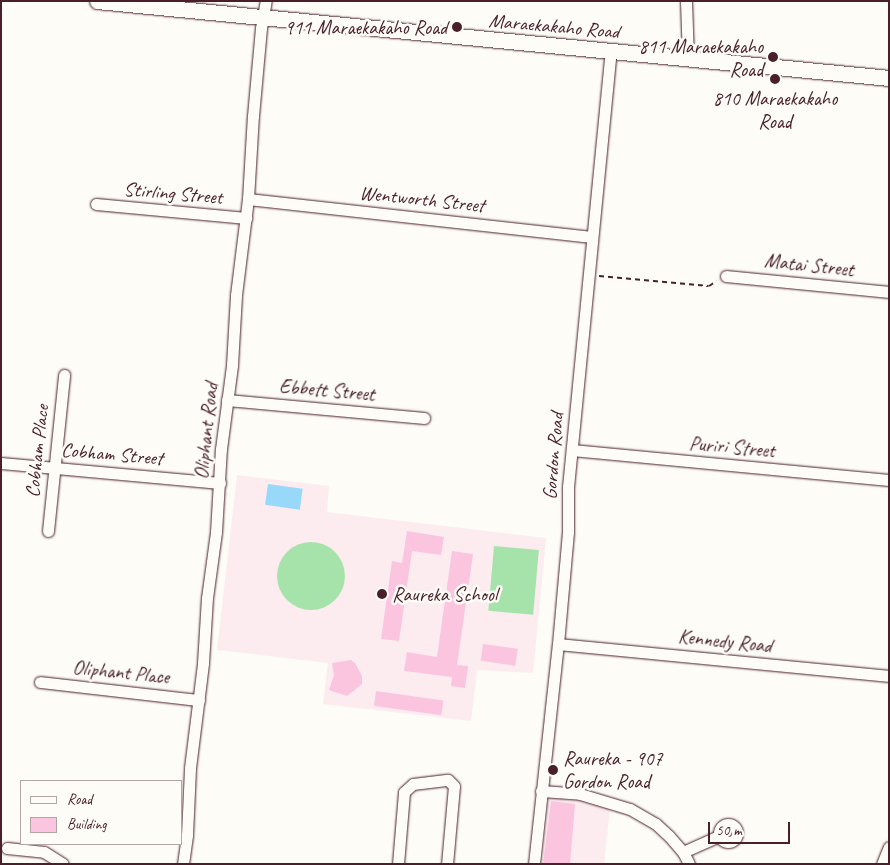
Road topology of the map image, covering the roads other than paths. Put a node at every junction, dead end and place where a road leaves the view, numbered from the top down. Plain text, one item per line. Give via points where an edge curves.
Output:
1 (96, 1) edge
2 (266, 1) edge
3 (686, 1) edge
4 (264, 18) junction
5 (611, 52) junction
6 (688, 58) junction
7 (889, 78) edge
8 (248, 199) junction
9 (96, 204) dead end
10 (246, 218) junction
11 (592, 237) junction
12 (726, 276) road end
13 (889, 292) edge
14 (64, 375) dead end
15 (227, 400) junction
16 (424, 418) dead end
17 (572, 450) junction
18 (1, 463) edge
19 (55, 468) junction
20 (889, 480) edge
21 (220, 483) junction
22 (48, 531) dead end
23 (558, 644) junction
24 (889, 676) edge
25 (40, 682) dead end
26 (199, 700) junction
27 (541, 791) junction
28 (719, 836) dead end
29 (889, 847) edge
30 (7, 848) dead end
31 (683, 852) junction
32 (63, 864) edge
33 (183, 864) edge
34 (398, 864) edge
35 (447, 864) edge
36 (534, 864) edge
37 (689, 864) edge
38 (882, 864) edge

1 - 4 main road, Maraekakaho Road
2 - 4 street, Oliphant Road
3 - 6 street
4 - 5 main road, Maraekakaho Road
4 - 8 street, Oliphant Road
5 - 6 main road, Maraekakaho Road
5 - 11 street, Gordon Road
6 - 7 main road, Maraekakaho Road
8 - 10 street, Oliphant Road
8 - 11 street, Wentworth Street
9 - 10 street, Stirling Street
10 - 15 street, Oliphant Road
11 - 17 street, Gordon Road
12 - 13 street, Matai Street
14 - 19 street, Cobham Place
15 - 16 street, Ebbett Street
15 - 21 street, Oliphant Road
17 - 20 street, Puriri Street
17 - 23 street, Gordon Road
18 - 19 street, Cobham Street
19 - 21 street, Cobham Street
19 - 22 street, Cobham Place
21 - 26 street, Oliphant Road via 205,612
23 - 24 street, Kennedy Road
23 - 27 street, Gordon Road
25 - 26 street, Oliphant Place
26 - 33 street, Oliphant Road
27 - 31 street via 580,794 630,809 656,824
27 - 36 street, Gordon Road
28 - 31 street
29 - 38 street
30 - 32 street via 44,852
31 - 37 street
34 - 35 street via 404,792 413,784 448,780 454,786

